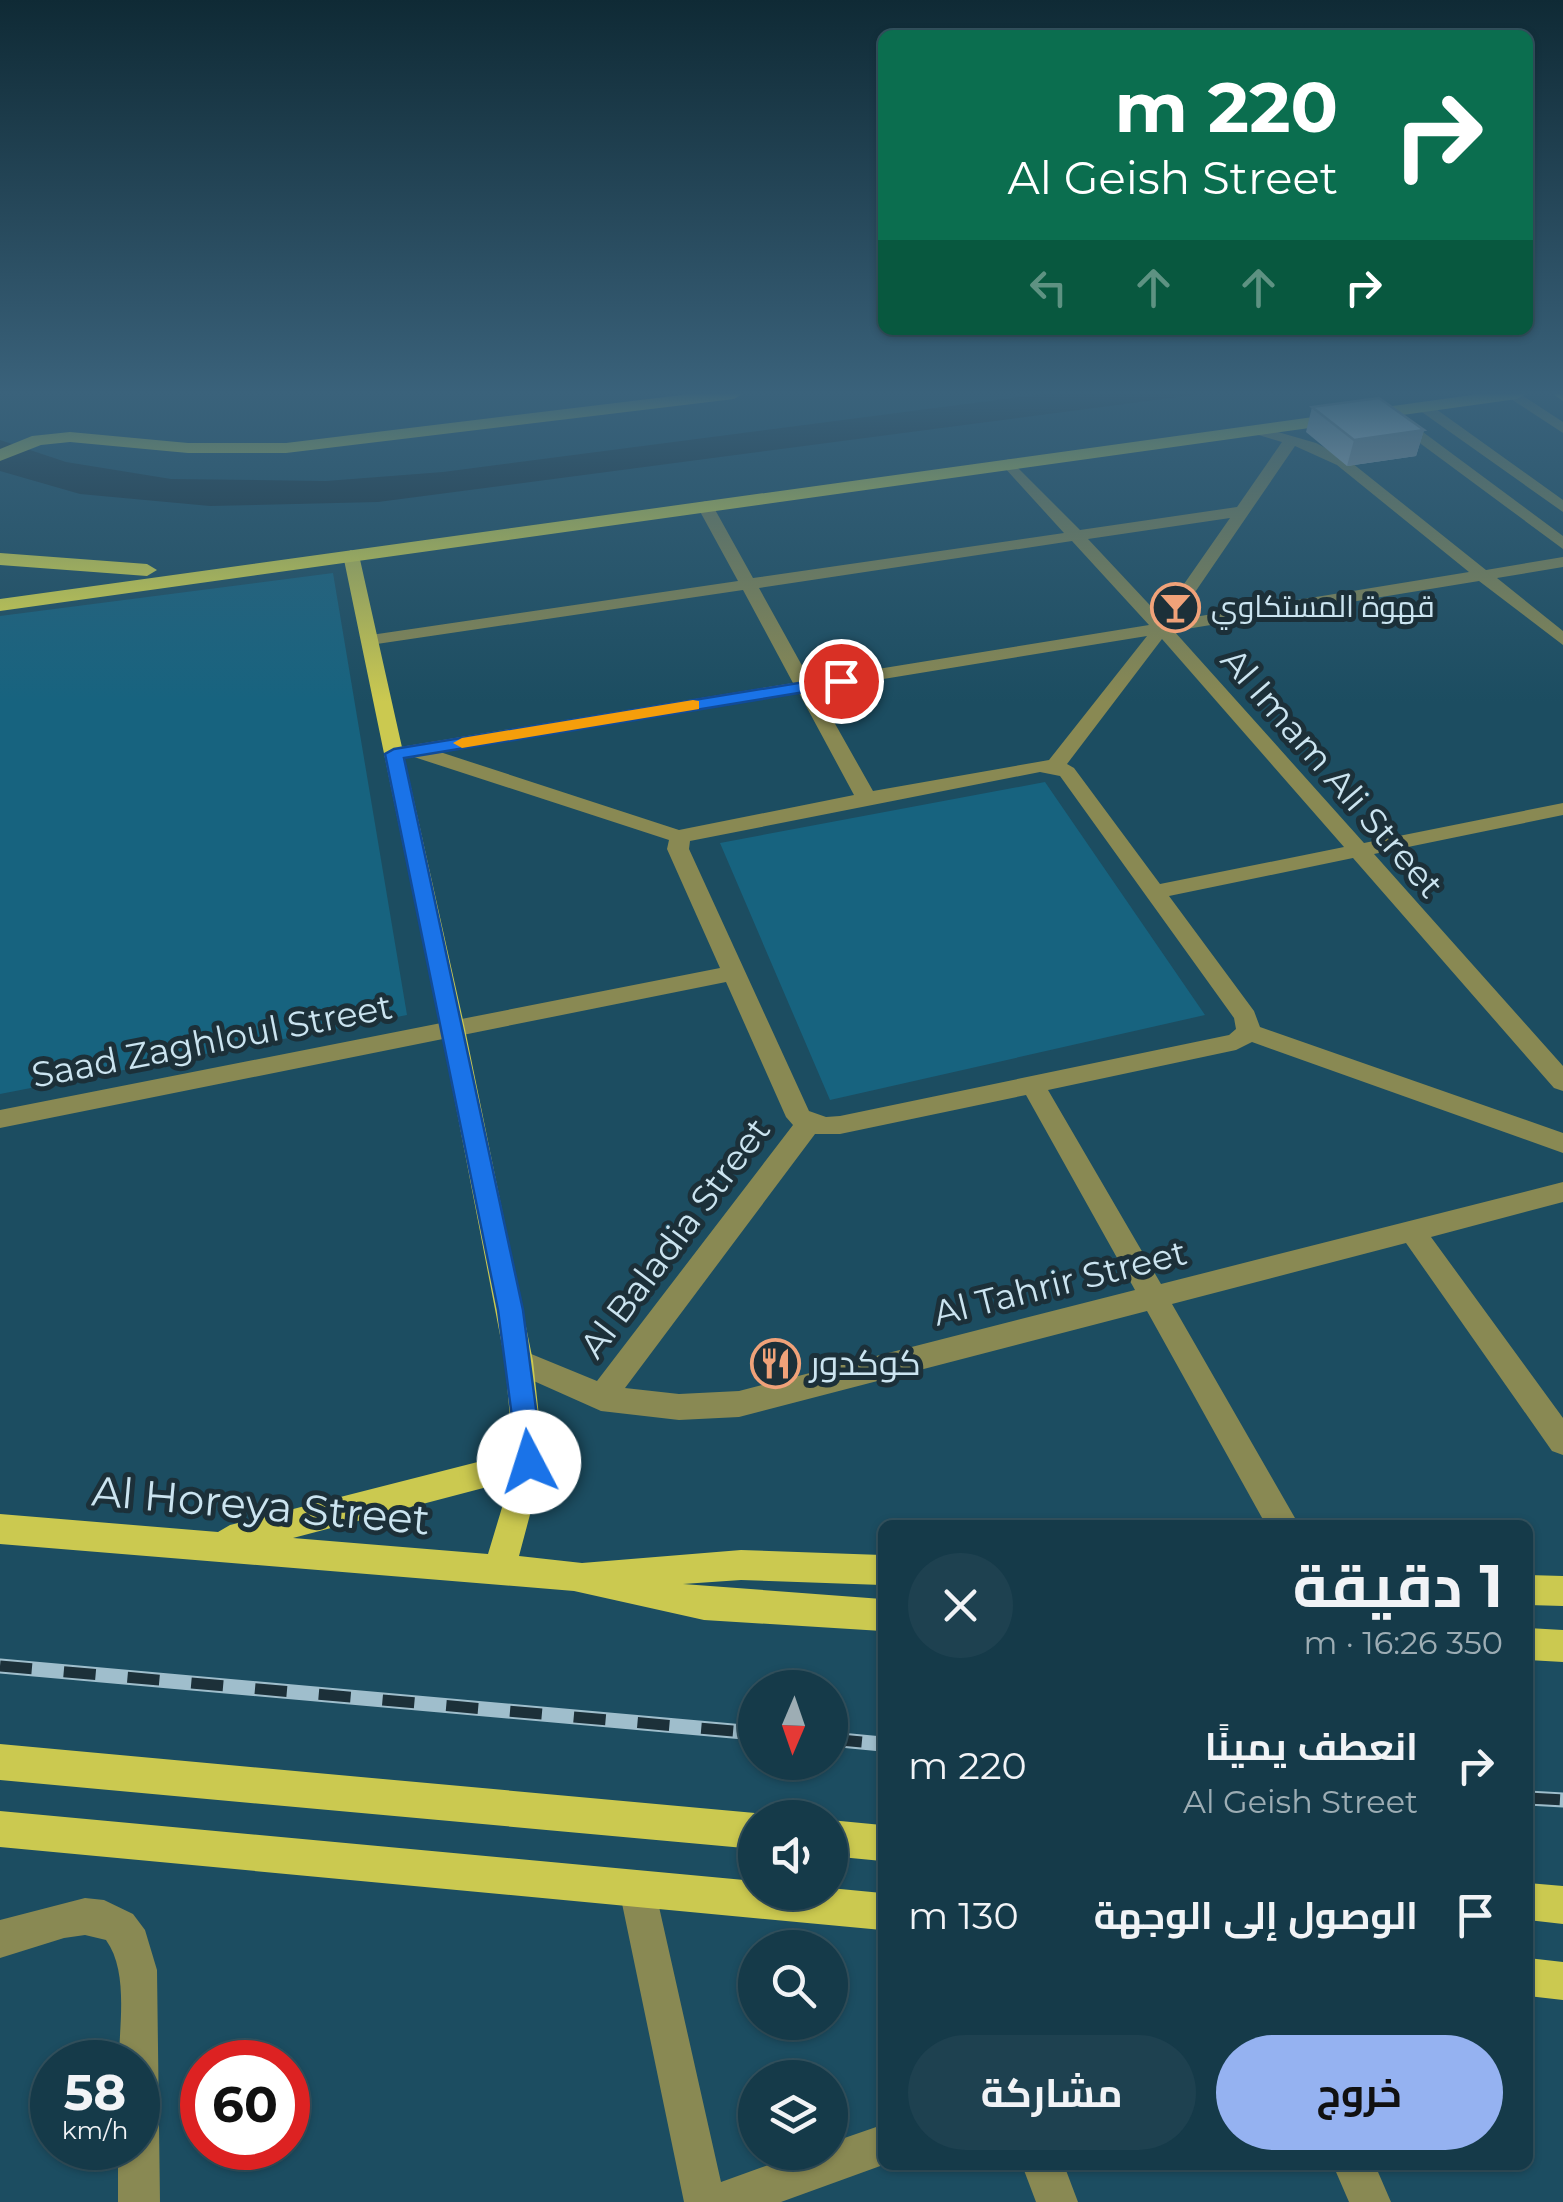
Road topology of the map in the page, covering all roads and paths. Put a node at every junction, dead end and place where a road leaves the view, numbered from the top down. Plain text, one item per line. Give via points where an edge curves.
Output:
1 (772, 497) edge
2 (1041, 497) edge
3 (1253, 497) edge
4 (1385, 497) edge
5 (1500, 497) edge
6 (705, 506) junction
7 (1244, 511) junction
8 (1077, 535) junction
9 (1563, 544) edge
10 (351, 555) junction
11 (0, 559) edge
12 (1563, 562) edge
13 (235, 570) junction
14 (1484, 576) junction
15 (748, 584) junction
16 (3, 604) edge
17 (1162, 628) junction
18 (370, 640) junction
19 (1563, 640) edge
20 (805, 687) junction
21 (404, 752) junction
22 (1055, 766) junction
23 (866, 798) junction
24 (1559, 814) edge
25 (680, 838) junction
26 (1355, 850) junction
27 (1154, 892) junction
28 (733, 973) junction
29 (453, 1029) junction
30 (1250, 1032) junction
31 (1563, 1082) edge
32 (1033, 1085) junction
33 (0, 1119) edge
34 (808, 1123) junction
35 (1563, 1143) edge
36 (1563, 1192) edge
37 (1412, 1231) junction
38 (1154, 1297) junction
39 (519, 1361) junction
40 (602, 1398) junction
41 (1563, 1442) edge
42 (529, 1462) junction
43 (1280, 1520) edge
44 (0, 1529) edge
45 (211, 1545) junction
46 (499, 1569) junction
47 (878, 1570) edge
48 (574, 1576) junction
49 (1533, 1590) edge
50 (1563, 1591) edge
51 (878, 1615) edge
52 (1533, 1644) edge
53 (1563, 1646) edge
54 (0, 1762) edge
55 (0, 1829) edge
56 (738, 1829) edge
57 (848, 1840) edge
58 (878, 1843) edge
59 (636, 1889) junction
60 (1533, 1902) edge
61 (1563, 1905) edge
62 (878, 1912) edge
63 (0, 1939) edge
64 (1533, 1978) edge
65 (1563, 1981) edge
66 (878, 2146) edge
67 (1046, 2170) edge
68 (1356, 2170) edge
69 (139, 2202) edge
70 (704, 2202) edge
71 (722, 2202) edge
72 (1057, 2202) edge
73 (1370, 2202) edge

1 - 6 highway
2 - 8 street, Al Imam Ali Street
3 - 7 street
4 - 14 street
5 - 9 street
6 - 10 highway
6 - 15 street
7 - 8 street
7 - 17 street
8 - 15 street
8 - 17 street, Al Imam Ali Street
10 - 13 highway
10 - 18 main road
11 - 13 highway
12 - 14 street
13 - 16 highway
14 - 17 street
14 - 19 street
15 - 18 street
15 - 20 street
17 - 20 street
17 - 22 street
17 - 26 street, Al Imam Ali Street
18 - 21 main road
20 - 21 street
20 - 23 street
21 - 25 street
21 - 29 main road
22 - 23 street
22 - 27 street via 1067,772
23 - 25 street
24 - 26 street
25 - 28 street via 678,849
26 - 27 street
26 - 31 street, Al Imam Ali Street
27 - 30 street
28 - 29 street, Saad Zaghloul Street
28 - 34 street via 792,1109
29 - 33 street, Saad Zaghloul Street
29 - 39 main road
30 - 32 street via 1236,1042
30 - 35 street
32 - 34 street via 840,1125
32 - 38 street
34 - 40 street, Al Baladia Street
36 - 37 street, Al Tahrir Street
37 - 38 street, Al Tahrir Street
37 - 41 street
38 - 40 street, Al Tahrir Street via 739,1404 670,1408
38 - 43 street
39 - 40 street, Al Tahrir Street
39 - 42 main road
42 - 45 main road
42 - 46 main road
44 - 45 main road, Al Horeya Street
45 - 46 main road, Al Horeya Street
46 - 48 main road, Al Horeya Street
47 - 48 main road, Al Horeya Street via 741,1565
48 - 51 main road, Al Horeya Street via 704,1604
49 - 50 main road
52 - 53 main road
54 - 56 main road
55 - 59 main road
57 - 58 main road
59 - 62 main road
59 - 70 street
60 - 61 main road
63 - 69 street via 82,1915 116,1923 128,1935 136,1951
64 - 65 main road
66 - 71 street
67 - 72 street
68 - 73 street

